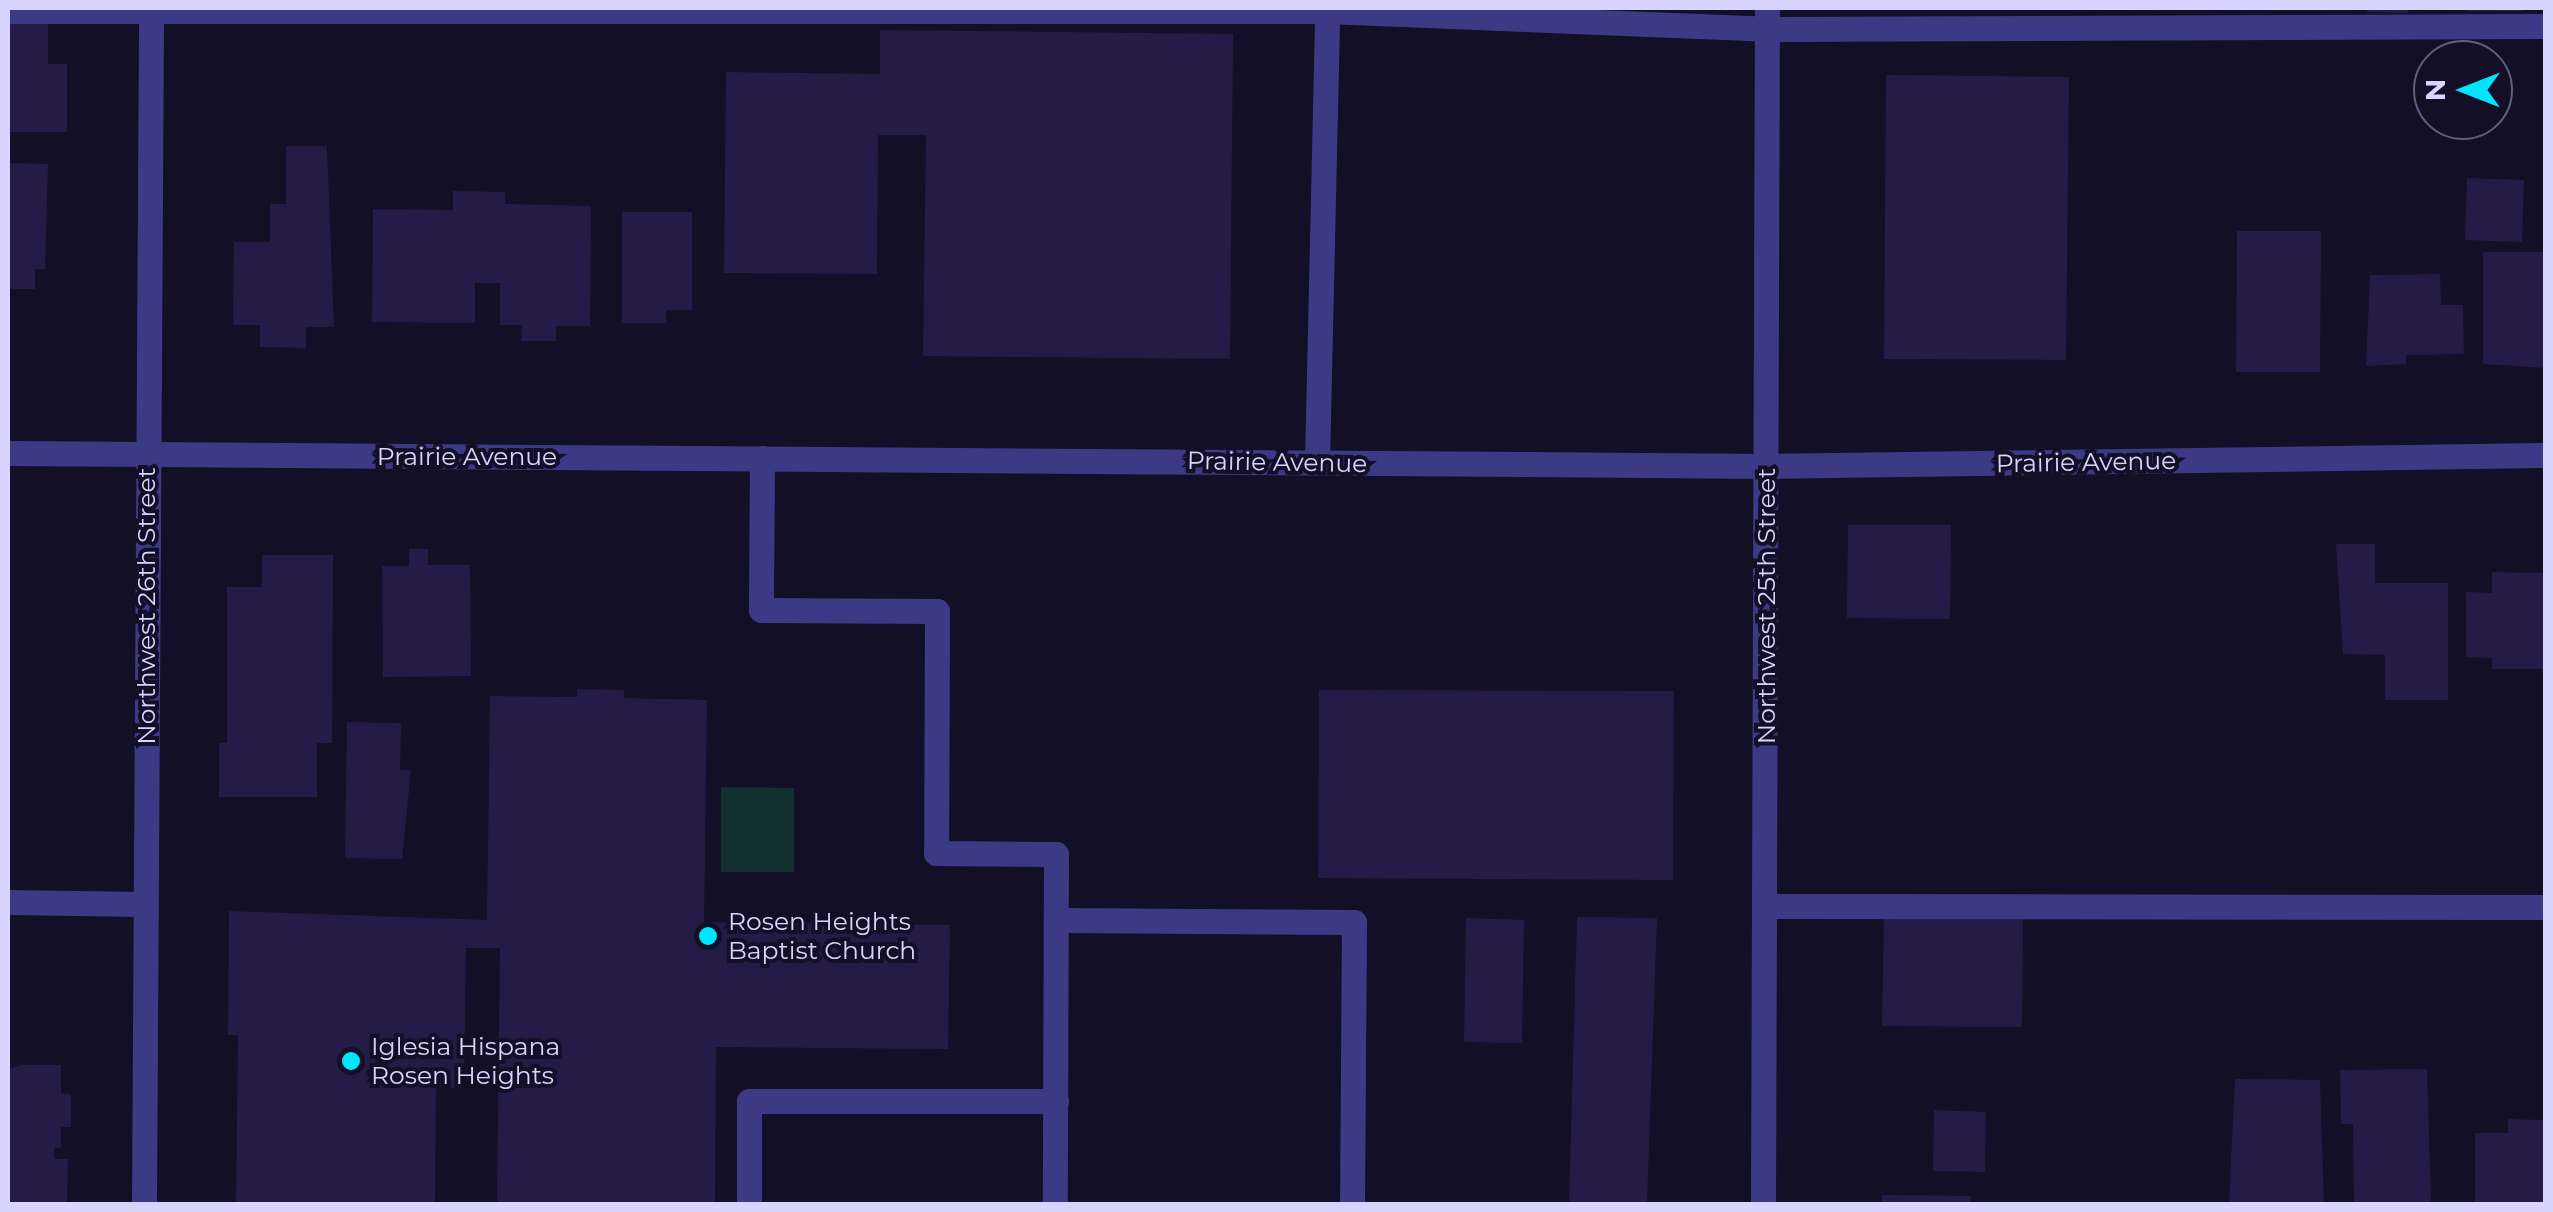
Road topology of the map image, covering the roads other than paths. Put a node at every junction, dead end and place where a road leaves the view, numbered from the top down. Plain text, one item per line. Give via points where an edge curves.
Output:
1 (1327, 9) edge
2 (151, 10) edge
3 (8, 11) edge
4 (1767, 18) edge
5 (2546, 26) edge
6 (8, 452) edge
7 (147, 454) junction
8 (2546, 455) edge
9 (762, 458) junction
10 (1317, 462) junction
11 (1767, 466) junction
12 (8, 902) edge
13 (144, 904) junction
14 (1765, 906) junction
15 (2546, 907) edge
16 (1056, 920) junction
17 (1056, 1101) junction
18 (144, 1204) edge
19 (749, 1204) edge
20 (1055, 1204) edge
21 (1352, 1204) edge
22 (1762, 1204) edge

1 - 2 street
1 - 4 street
1 - 10 street
2 - 3 street
2 - 7 street, Northwest 26th Street
4 - 5 street
4 - 11 street, Northwest 25th Street
6 - 7 street, Prairie Avenue
7 - 9 street, Prairie Avenue
7 - 13 street, Northwest 26th Street
8 - 11 street, Prairie Avenue
9 - 10 street, Prairie Avenue
9 - 16 street via 761,610 937,610 936,853 1056,854
10 - 11 street, Prairie Avenue
11 - 14 street, Northwest 25th Street
12 - 13 street
13 - 18 street, Northwest 26th Street
14 - 15 street
14 - 22 street, Northwest 25th Street
16 - 17 street
16 - 21 street via 1354,922
17 - 19 street via 750,1100
17 - 20 street

